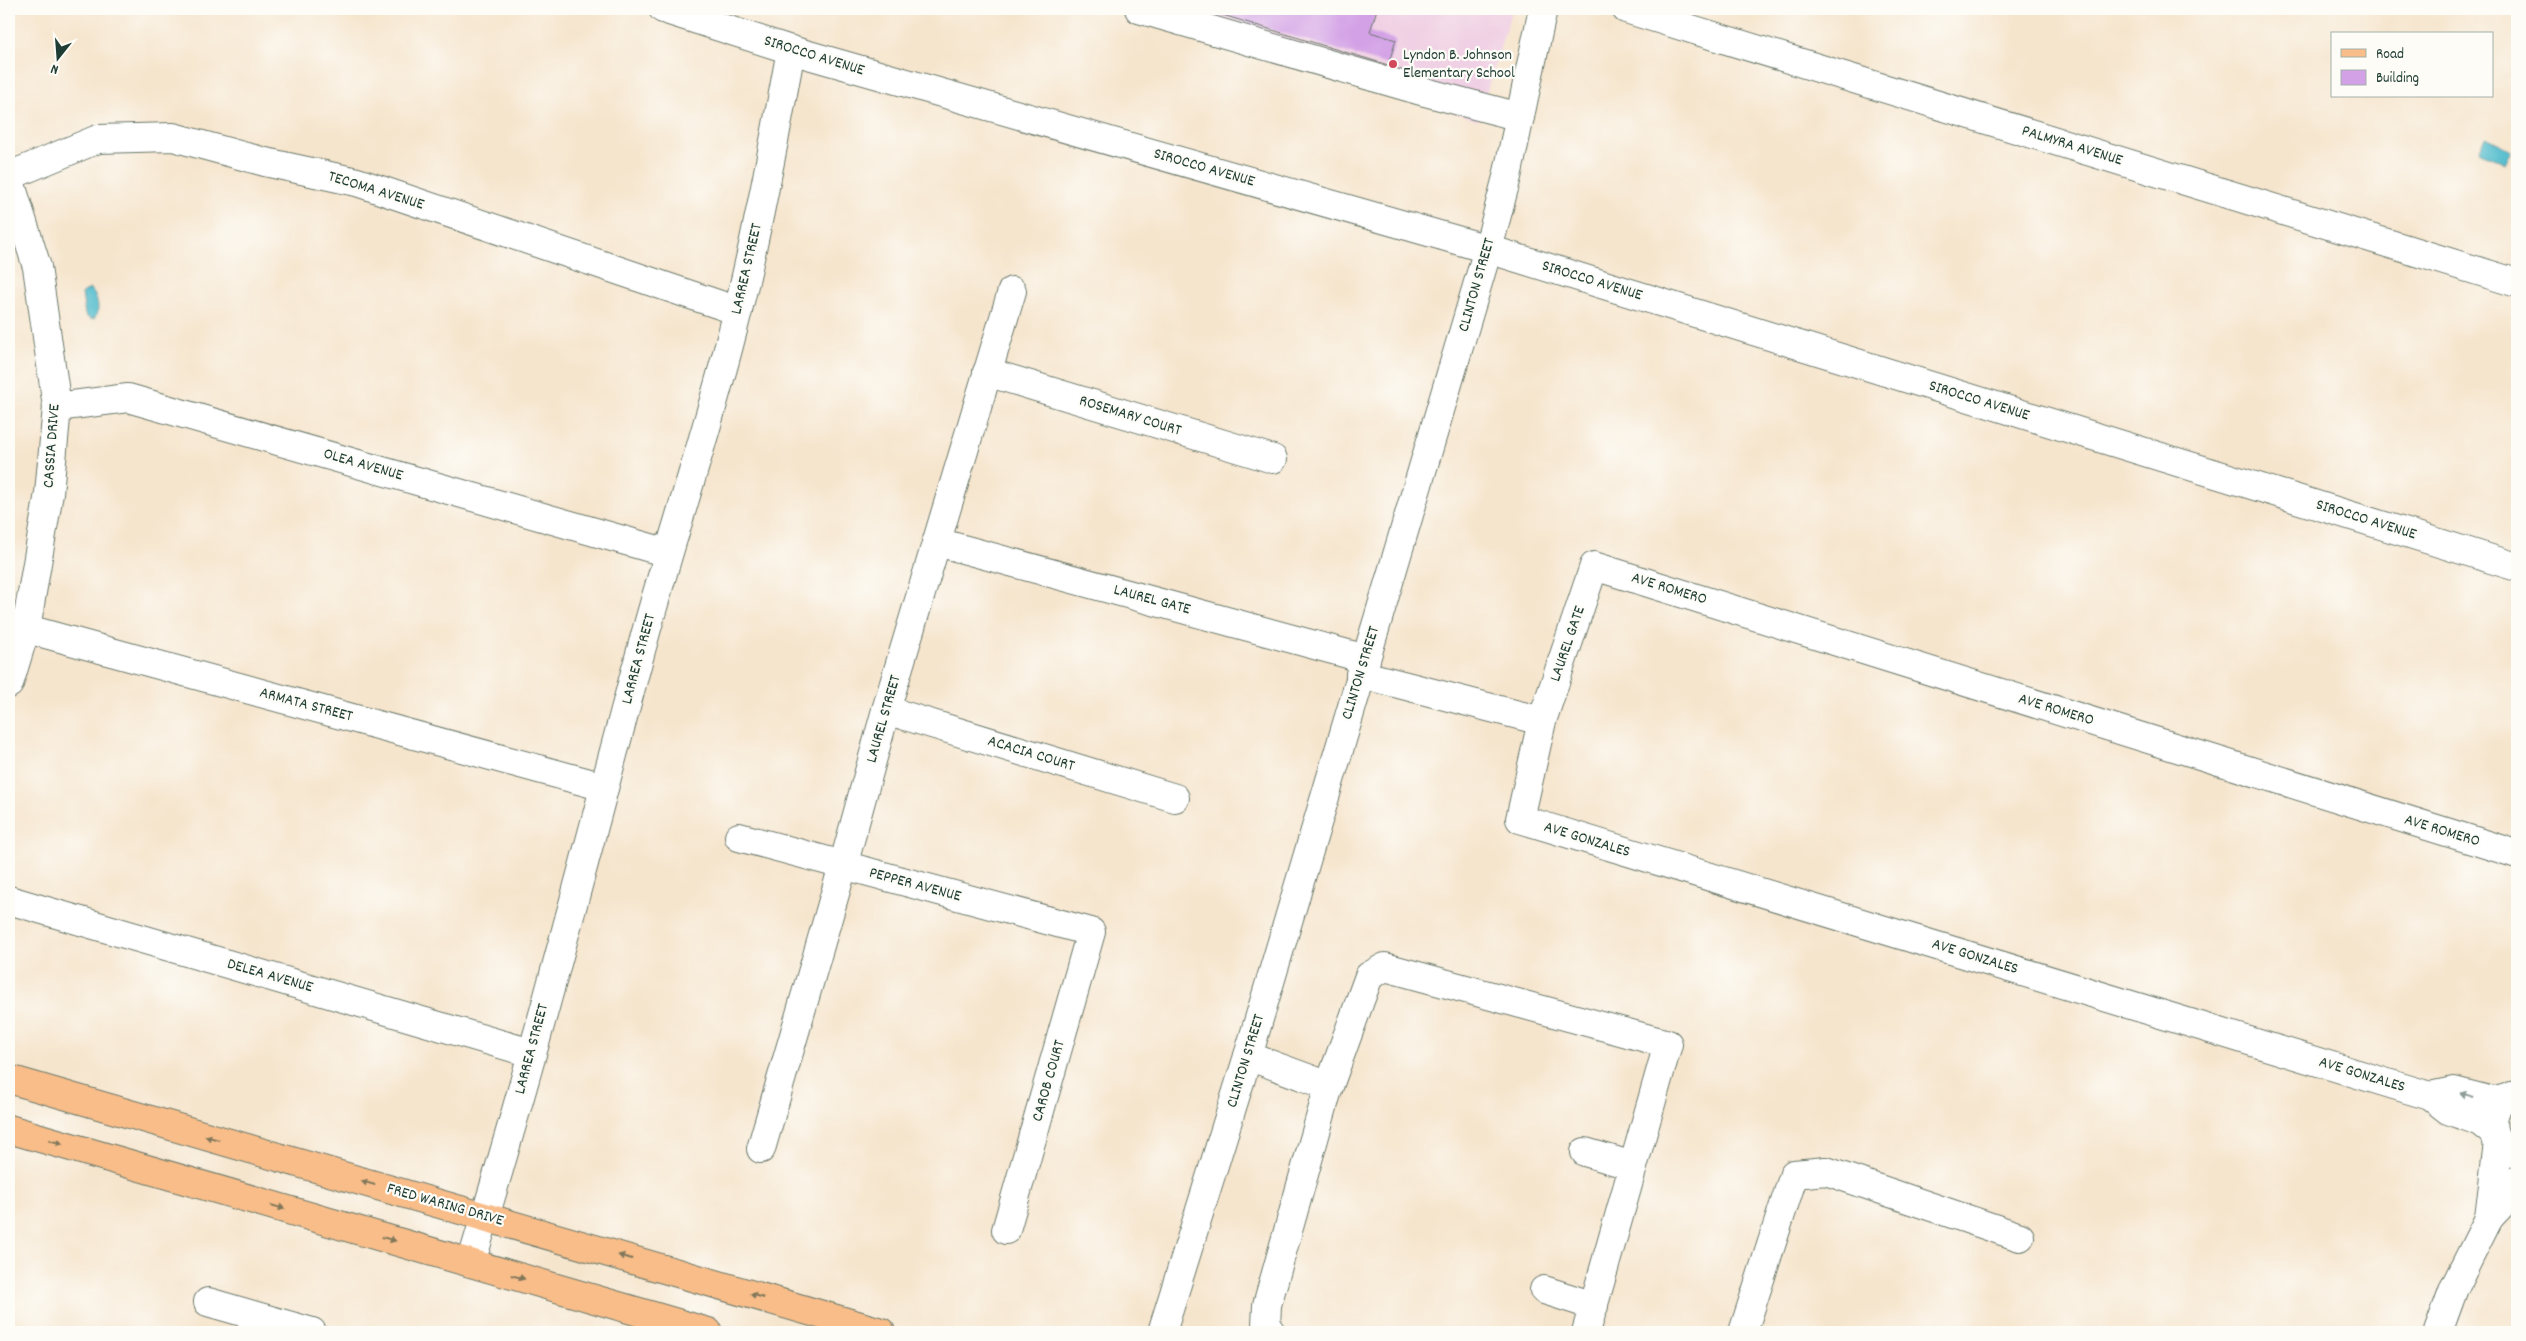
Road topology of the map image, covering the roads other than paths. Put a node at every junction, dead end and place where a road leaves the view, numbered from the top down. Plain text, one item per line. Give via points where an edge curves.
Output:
1 (663, 9) edge
2 (1140, 9) edge
3 (1543, 9) edge
4 (1626, 9) edge
5 (791, 50) junction
6 (1520, 117) junction
7 (9, 177) edge
8 (1488, 249) junction
9 (2517, 283) edge
10 (1012, 291) dead end
11 (738, 311) junction
12 (988, 372) junction
13 (57, 407) junction
14 (1273, 459) dead end
15 (937, 542) junction
16 (668, 553) junction
17 (1594, 566) joint
18 (2517, 567) edge
19 (17, 626) edge
20 (1363, 667) junction
21 (9, 684) edge
22 (886, 710) junction
23 (1542, 721) junction
24 (604, 787) junction
25 (1175, 798) dead end
26 (1520, 819) joint
27 (739, 837) dead end
28 (2517, 854) edge
29 (844, 866) junction
30 (9, 900) edge
31 (1091, 932) joint
32 (532, 1053) junction
33 (1248, 1056) junction
34 (9, 1079) edge
35 (1330, 1086) junction
36 (2513, 1095) edge
37 (2430, 1096) junction
38 (9, 1129) edge
39 (2502, 1142) edge
40 (761, 1149) dead end
41 (1585, 1152) dead end
42 (1633, 1166) junction
43 (2517, 1179) edge
44 (485, 1217) junction
45 (2489, 1218) junction
46 (1006, 1230) dead end
47 (2020, 1237) dead end
48 (471, 1263) junction
49 (1544, 1290) dead end
50 (208, 1302) dead end
51 (1594, 1306) junction
52 (277, 1327) edge
53 (312, 1332) edge
54 (708, 1332) edge
55 (881, 1332) edge
56 (1162, 1332) edge
57 (1271, 1332) edge
58 (1586, 1332) edge
59 (1743, 1332) edge
60 (2438, 1332) edge

1 - 5 street, SIROCCO AVENUE
2 - 6 street
3 - 6 street, CLINTON STREET
4 - 9 street, PALMYRA AVENUE
5 - 8 street, SIROCCO AVENUE
5 - 11 street, LARREA STREET via 769,171
6 - 8 street, CLINTON STREET
7 - 11 street, TECOMA AVENUE via 98,139 173,137 357,182
7 - 13 street, CASSIA DRIVE via 37,267
8 - 18 street, SIROCCO AVENUE
8 - 20 street, CLINTON STREET
10 - 12 street, LAUREL STREET
11 - 16 street, LARREA STREET
12 - 14 street, ROSEMARY COURT
12 - 15 street, LAUREL STREET
13 - 16 street, OLEA AVENUE via 128,398
13 - 19 street, CASSIA DRIVE via 49,493
15 - 20 street, LAUREL GATE
15 - 22 street, LAUREL STREET
16 - 24 street, LARREA STREET
17 - 23 street, LAUREL GATE
17 - 28 street, AVE ROMERO
19 - 21 street, CASSIA DRIVE
19 - 24 street, ARMATA STREET
20 - 23 street, LAUREL GATE
20 - 33 street, CLINTON STREET
22 - 25 street, ACACIA COURT
22 - 29 street, LAUREL STREET
23 - 26 street, LAUREL GATE
24 - 32 street, LARREA STREET
26 - 37 street, AVE GONZALES
27 - 29 street, PEPPER AVENUE
29 - 31 street, PEPPER AVENUE
29 - 40 street, LAUREL STREET
30 - 32 street, DELEA AVENUE
31 - 46 street, CAROB COURT
32 - 44 street, LARREA STREET
33 - 35 street
33 - 56 street, CLINTON STREET
44 -> 34 main road, FRED WARING DRIVE
35 - 42 street via 1369,976 1385,967 1668,1044
35 - 57 street via 1268,1305 1266,1326
36 -> 37 street, AVE GONZALES via 2493,1101 2454,1091
36 - 39 street via 2493,1114
37 - 39 street, AVE GONZALES via 2448,1110 2481,1122
38 -> 48 main road
39 - 45 street
41 - 42 street
42 - 51 street
43 - 45 street via 2504,1202
44 - 48 street, LARREA STREET
55 -> 44 main road, FRED WARING DRIVE
45 - 60 street via 2454,1288
47 - 59 street via 1826,1171 1794,1174
48 -> 54 main road
49 - 51 street
50 - 52 street
51 - 58 street
52 - 53 street

